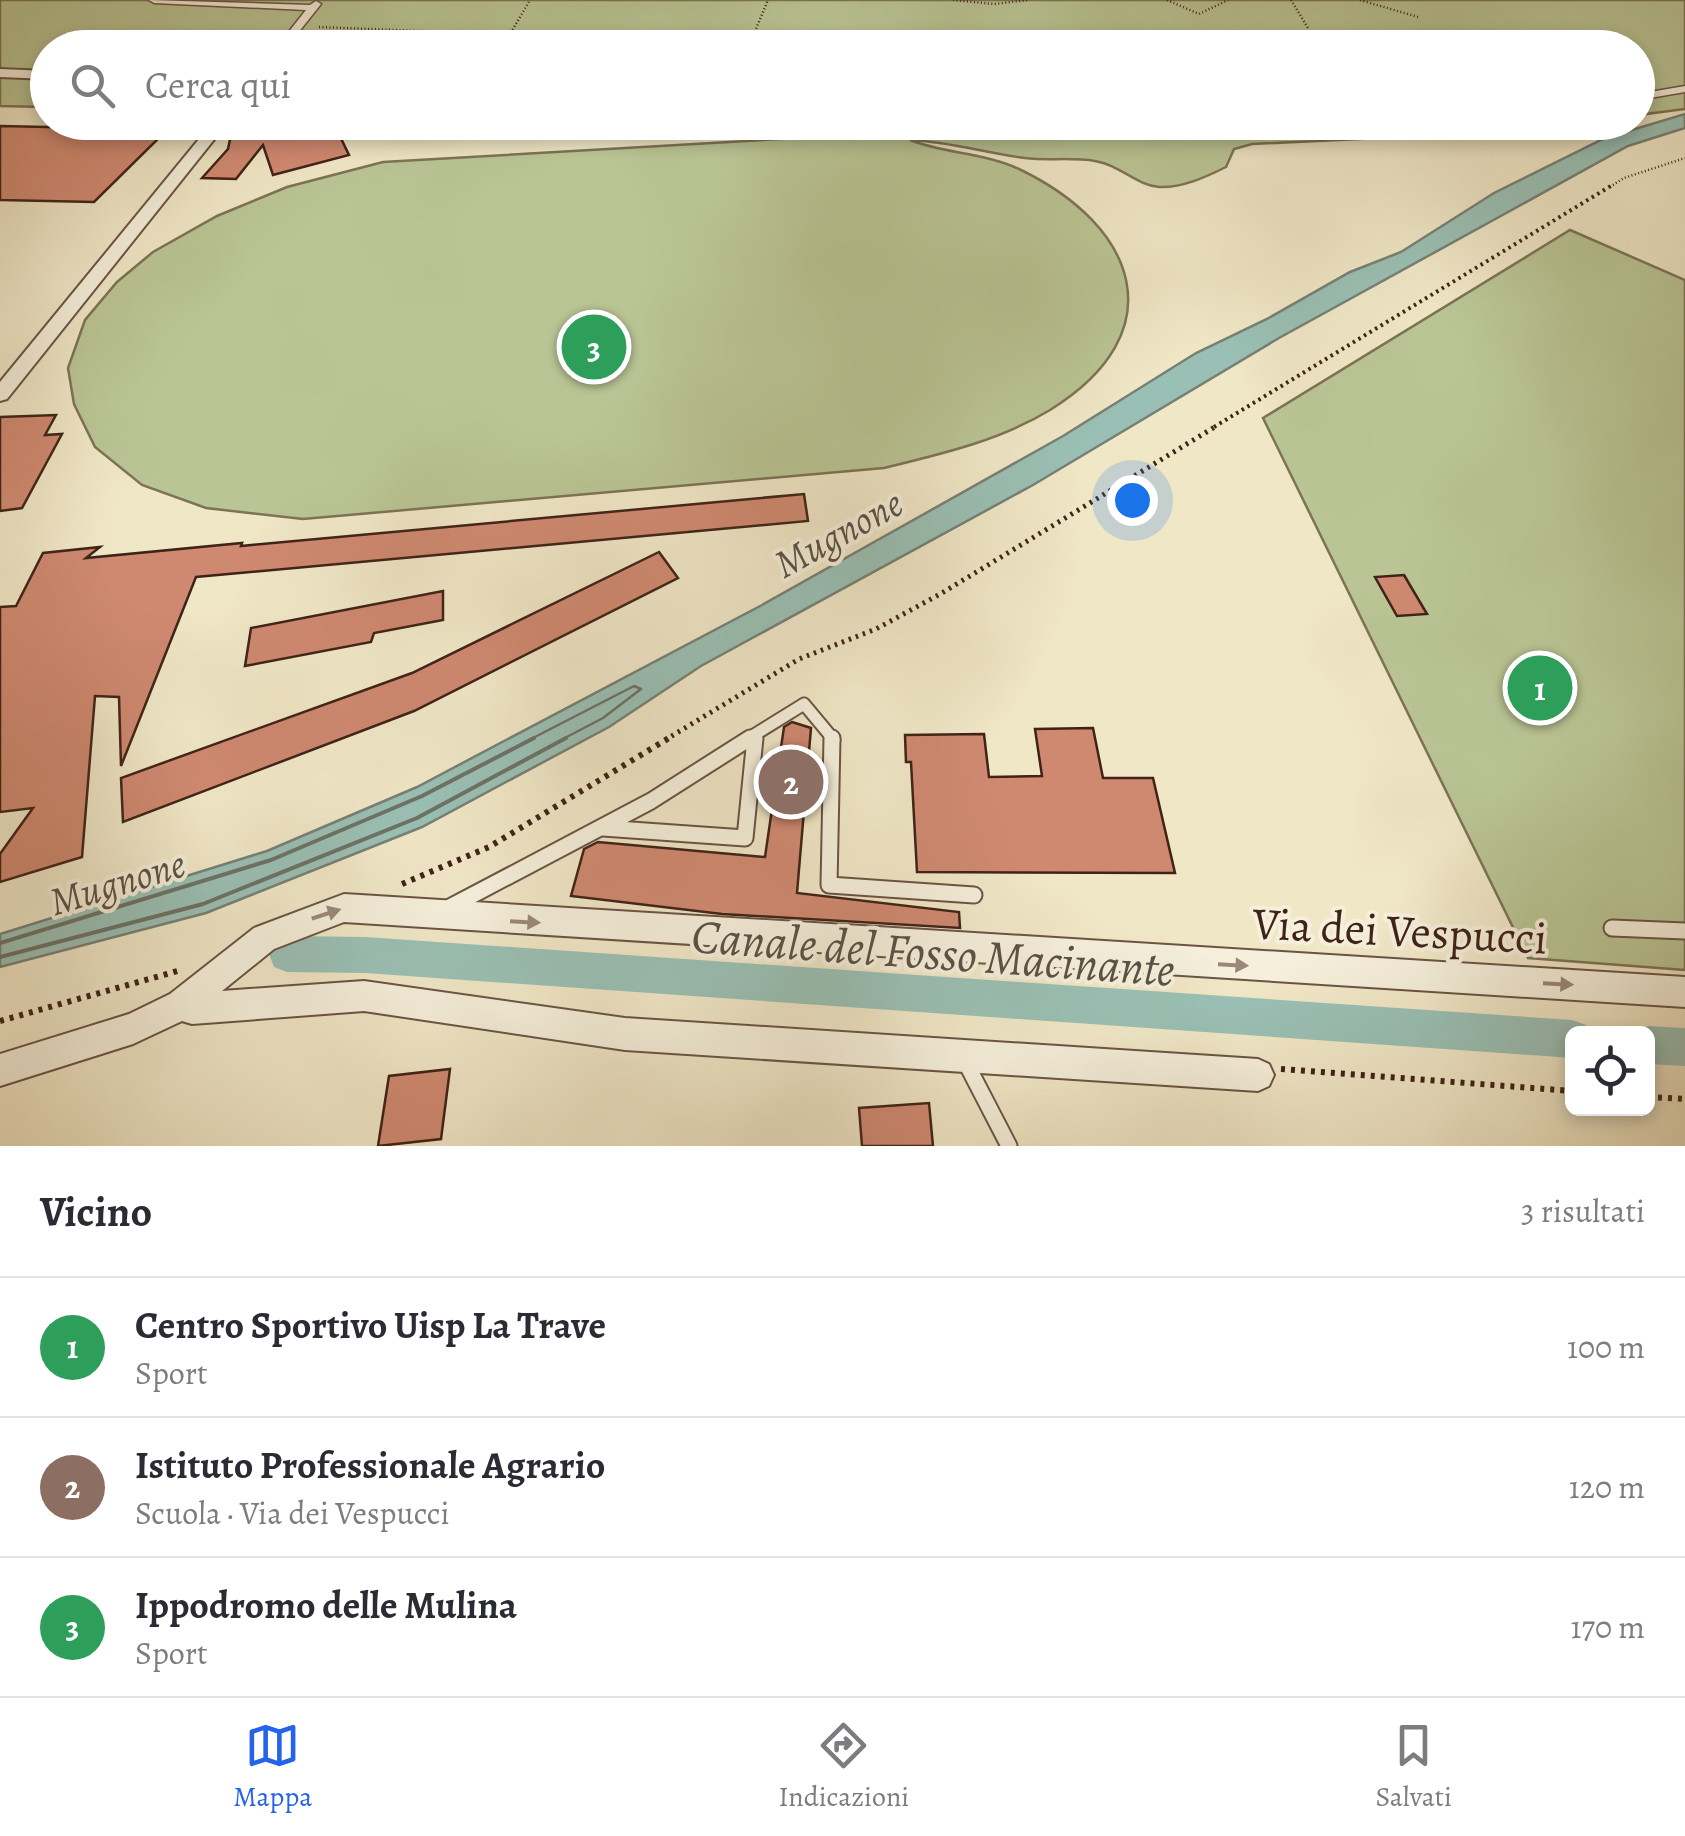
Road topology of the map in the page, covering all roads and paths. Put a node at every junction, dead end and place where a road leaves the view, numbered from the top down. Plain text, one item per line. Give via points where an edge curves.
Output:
1 (154, 0) edge
2 (530, 0) edge
3 (768, 0) edge
4 (954, 0) edge
5 (1028, 0) edge
6 (1167, 0) edge
7 (1228, 0) edge
8 (1292, 0) edge
9 (1360, 0) edge
10 (316, 4) edge
11 (1418, 17) dead end
12 (298, 26) junction
13 (1308, 28) dead end
14 (295, 30) edge
15 (397, 30) edge
16 (513, 30) edge
17 (755, 30) edge
18 (0, 73) edge
19 (30, 74) edge
20 (1685, 89) edge
21 (1655, 94) edge
22 (206, 140) edge
23 (1685, 158) edge
24 (0, 394) edge
25 (755, 736) junction
26 (601, 828) junction
27 (398, 885) dead end
28 (974, 895) dead end
29 (433, 916) junction
30 (1612, 928) dead end
31 (1685, 931) edge
32 (202, 987) junction
33 (1685, 992) edge
34 (0, 1021) edge
35 (964, 1057) junction
36 (0, 1070) edge
37 (1258, 1075) joint
38 (1565, 1090) edge
39 (1655, 1098) edge
40 (1685, 1100) edge
41 (1009, 1146) edge

1 - 10 street
2 - 16 path
3 - 17 path
4 - 5 path
6 - 7 path via 1199,14
8 - 13 path
9 - 11 path
10 - 12 street
12 - 14 street
12 - 15 path
18 - 19 street
20 - 21 street
22 - 24 street
23 - 27 path via 1624,178 942,592 876,629 798,659 489,847
25 - 26 lane
25 - 26 lane via 745,838
25 - 28 lane via 804,704 834,740 828,886
26 - 29 lane
32 -> 29 street, Via dei Vespucci via 264,938 344,908
29 -> 33 street, Via dei Vespucci
30 - 31 lane
32 - 34 path via 178,968
32 - 35 street, Via dei Vespucci via 192,1009 364,996 624,1034
32 - 36 street, Via dei Vespucci via 132,1028
35 - 37 street, Via dei Vespucci
35 - 41 lane
37 - 38 path via 1266,1068
39 - 40 path

